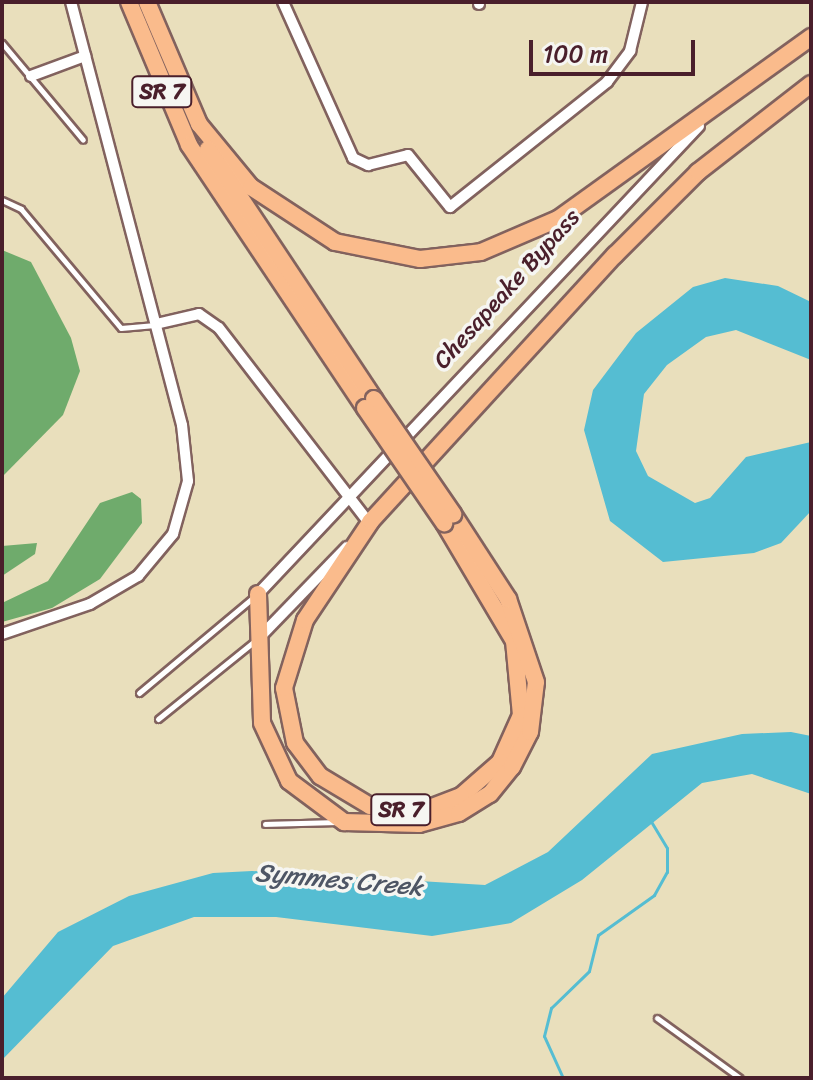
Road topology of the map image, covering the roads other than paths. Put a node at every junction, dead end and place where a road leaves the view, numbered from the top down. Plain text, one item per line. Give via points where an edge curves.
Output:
1 (71, 2) edge
2 (129, 2) edge
3 (147, 2) edge
4 (283, 2) edge
5 (642, 2) edge
6 (811, 37) edge
7 (2, 43) edge
8 (85, 56) junction
9 (31, 76) junction
10 (810, 85) edge
11 (724, 102) junction
12 (199, 124) junction
13 (83, 140) dead end
14 (2, 200) edge
15 (156, 324) junction
16 (369, 404) junction
17 (348, 499) junction
18 (448, 519) junction
19 (371, 521) junction
20 (258, 594) junction
21 (2, 634) edge
22 (260, 637) junction
23 (139, 693) dead end
24 (158, 719) dead end
25 (344, 822) junction
26 (265, 824) dead end
27 (657, 1018) dead end
28 (740, 1078) edge

1 - 8 street
2 - 16 main road, SR 7 via 189,145
3 - 12 main road, SR 7
4 - 5 street via 353,158 368,165 408,155 450,207 607,82 630,51
6 - 11 main road, Chesapeake Bypass / SR 7
7 - 9 lane
8 - 9 street
8 - 15 street
9 - 13 lane
10 - 19 main road, SR 7 via 733,141 657,211
11 - 12 main road, SR 7 via 537,231 481,252 420,259 355,249 299,224 244,181
11 - 17 street, Chesapeake Bypass via 592,232
12 - 16 main road via 235,197
14 - 15 lane via 21,209 121,328
15 - 17 street via 199,314 219,328
15 - 21 street via 188,462 173,534 123,587
16 - 18 main road, SR 7, bridge
17 - 19 street
17 - 20 street, Chesapeake Bypass
18 - 19 main road, SR 7 via 508,626 523,700 516,732 490,773 444,804 406,810 352,799 320,776 295,743 285,705 296,638
18 - 25 main road via 528,642 537,697 530,732 503,780 459,813 419,824
19 - 22 street
20 - 22 main road
20 - 23 lane
22 - 24 lane
22 - 25 main road via 260,708 272,753 289,781
25 - 26 lane
27 - 28 lane

